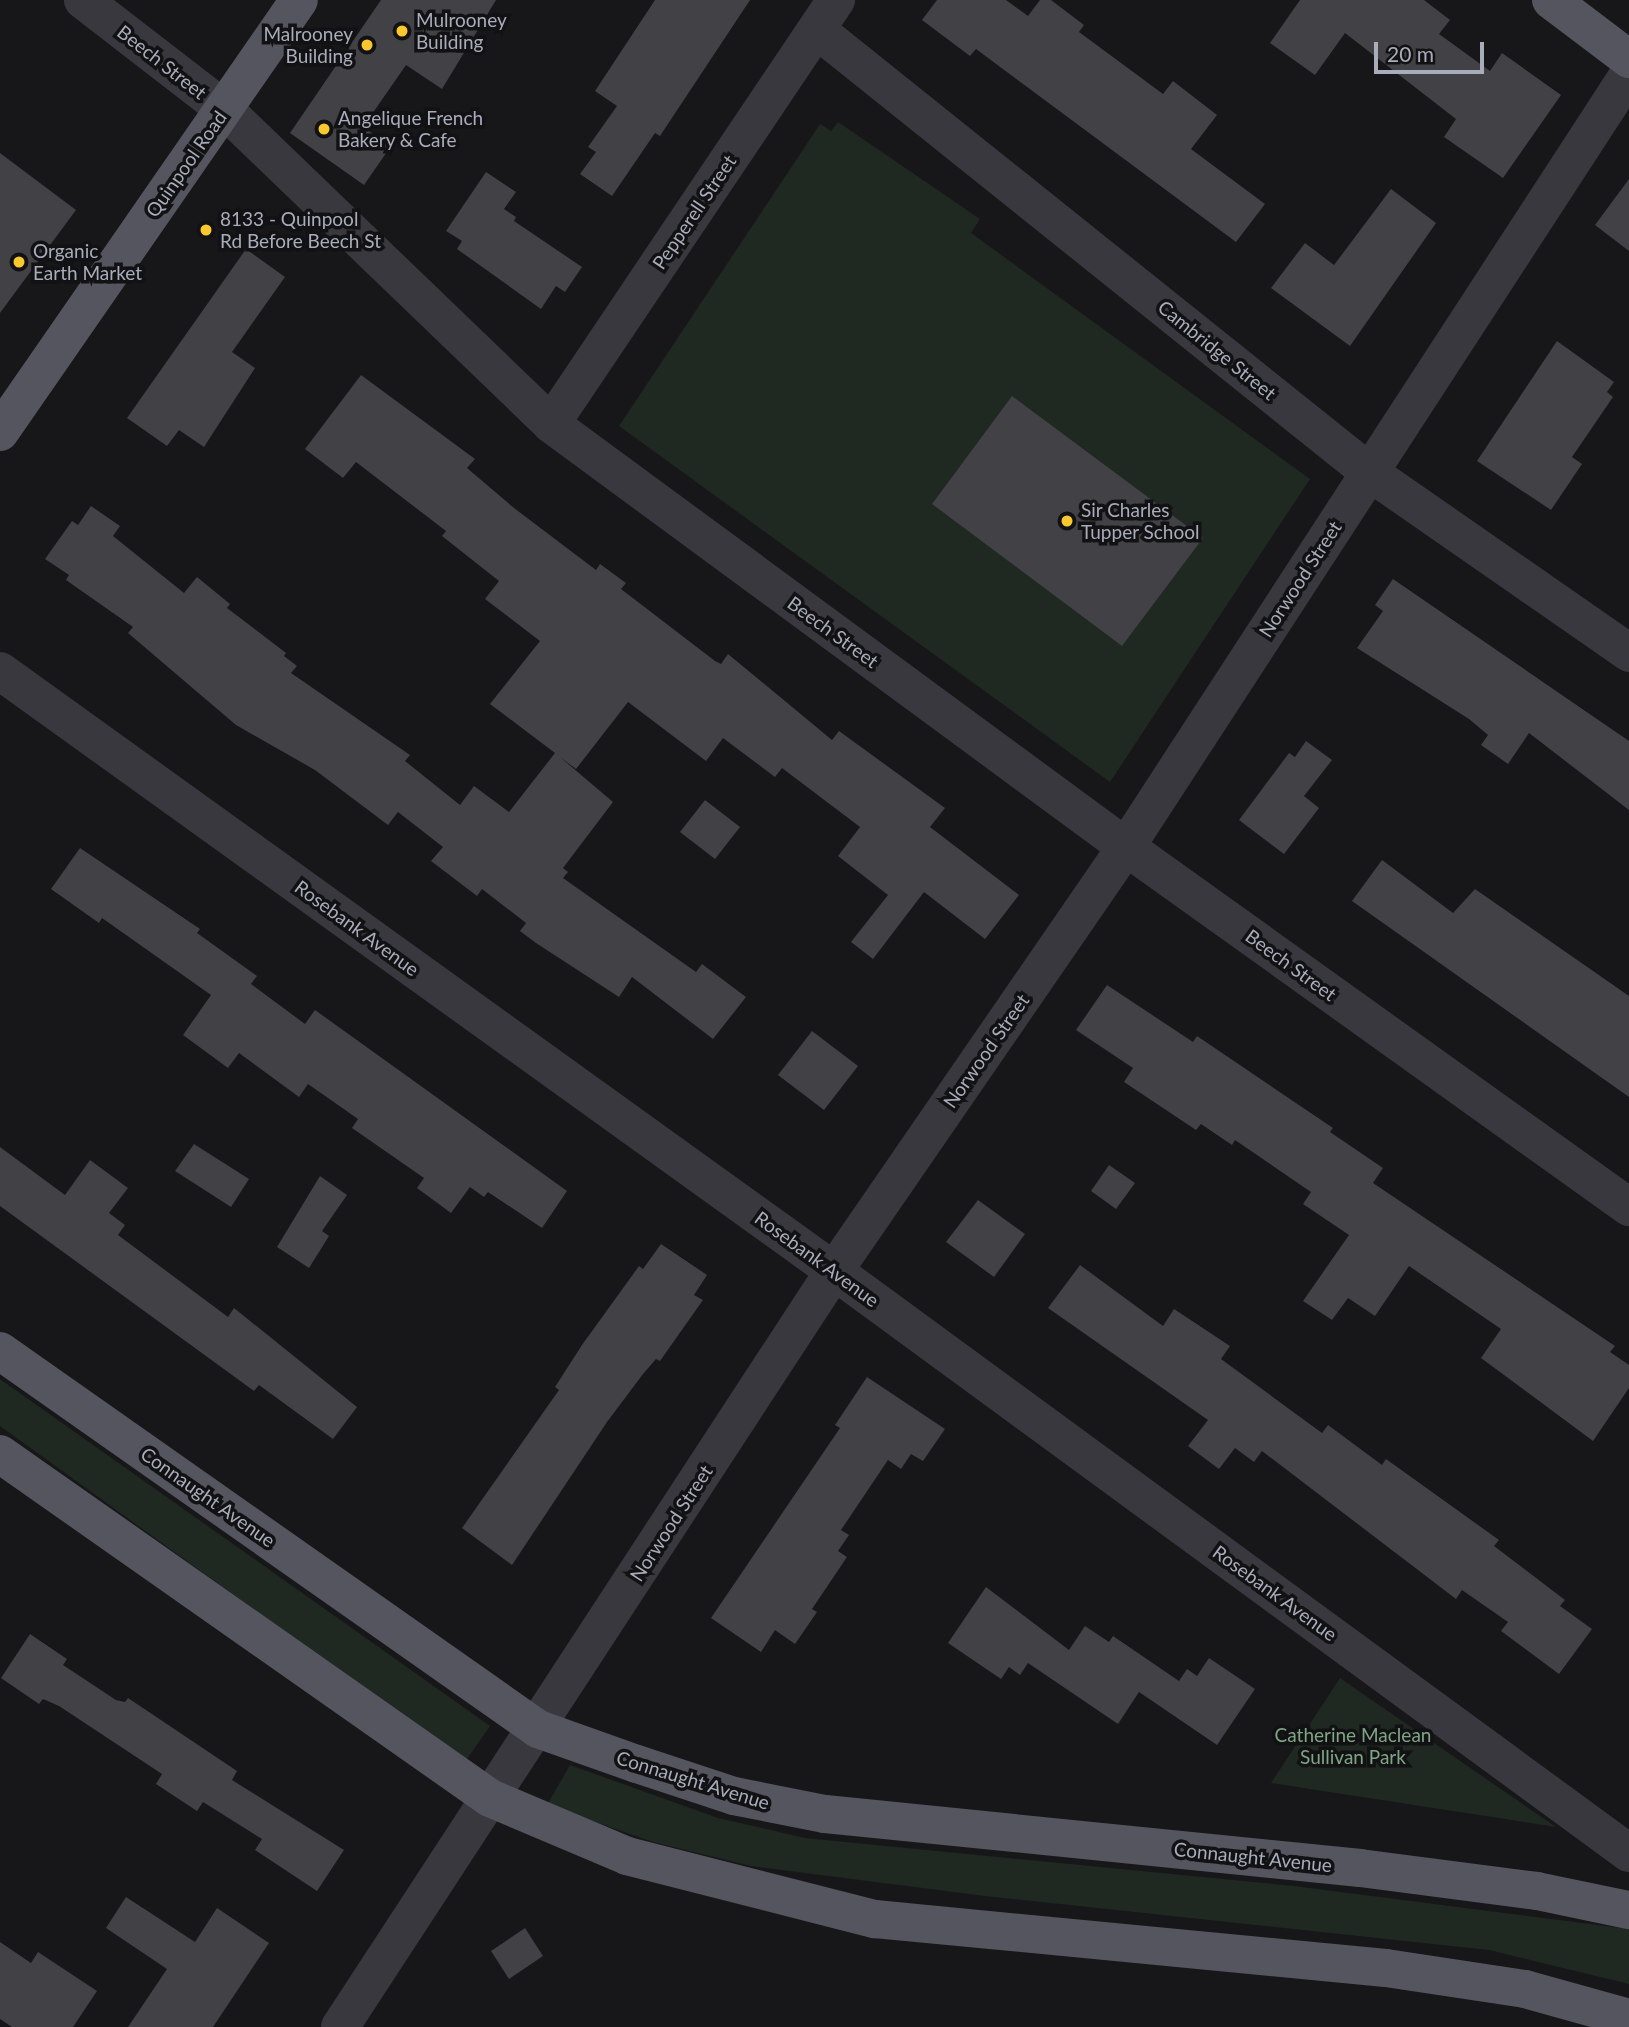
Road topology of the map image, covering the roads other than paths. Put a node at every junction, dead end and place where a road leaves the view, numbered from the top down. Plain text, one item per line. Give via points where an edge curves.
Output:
1 (83, 0) edge
2 (299, 0) edge
3 (1551, 0) edge
4 (826, 15) edge
5 (1629, 59) edge
6 (1629, 74) edge
7 (224, 109) junction
8 (551, 424) junction
9 (0, 432) edge
10 (1369, 472) junction
11 (1629, 653) edge
12 (0, 671) edge
13 (1126, 847) junction
14 (1629, 1207) edge
15 (834, 1271) junction
16 (0, 1351) edge
17 (0, 1454) edge
18 (538, 1729) junction
19 (490, 1798) junction
20 (1629, 1853) edge
21 (1629, 1910) edge
22 (1629, 2018) edge
23 (340, 2027) edge

1 - 7 street, Beech Street
2 - 7 main road, Quinpool Road
3 - 5 main road
4 - 8 street, Pepperell Street
4 - 10 street, Cambridge Street
6 - 10 street, Norwood Street
7 - 8 street, Beech Street
7 - 9 main road, Quinpool Road
8 - 13 street, Beech Street
10 - 11 street, Cambridge Street
10 - 13 street, Norwood Street
12 - 15 street, Rosebank Avenue
13 - 14 street, Beech Street
13 - 15 street, Norwood Street
15 - 18 street, Norwood Street
15 - 20 street, Rosebank Avenue
16 - 18 main road, Connaught Avenue
17 - 19 main road
18 - 19 street, Norwood Street
18 - 21 main road, Connaught Avenue via 734,1796 825,1814 1360,1868 1536,1891
19 - 22 main road via 628,1856 874,1919 1386,1968 1525,1989
19 - 23 street, Norwood Street

